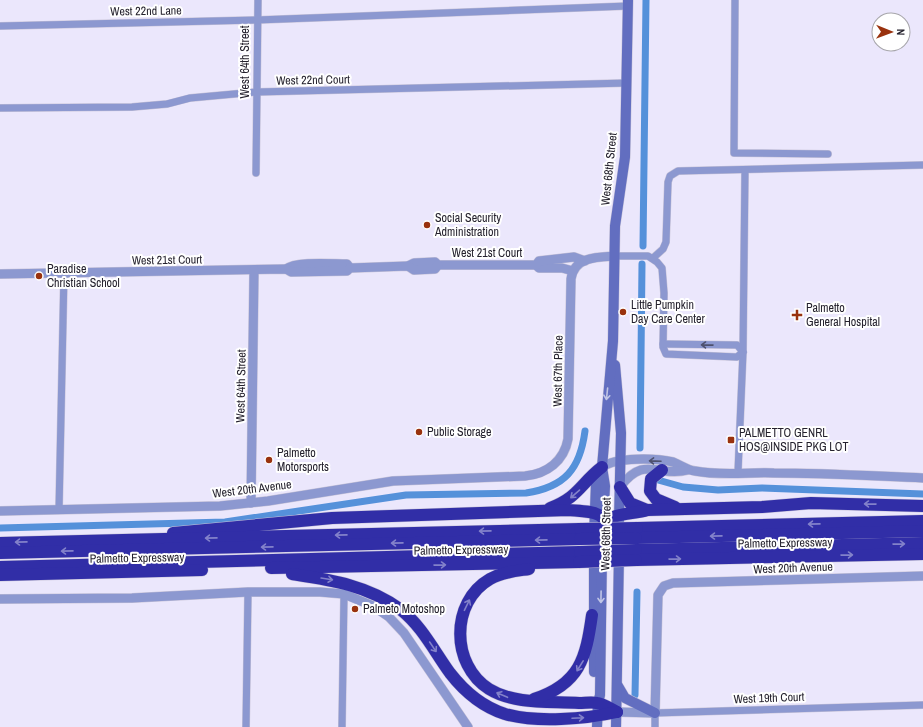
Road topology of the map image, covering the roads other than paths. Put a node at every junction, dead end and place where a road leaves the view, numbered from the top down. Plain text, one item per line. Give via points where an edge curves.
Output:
1 (258, 0) edge
2 (735, 0) edge
3 (628, 3) edge
4 (257, 20) junction
5 (0, 26) edge
6 (627, 83) junction
7 (257, 92) junction
8 (0, 108) edge
9 (828, 154) dead end
10 (923, 166) edge
11 (745, 170) junction
12 (256, 173) dead end
13 (614, 256) junction
14 (653, 258) junction
15 (585, 261) junction
16 (536, 265) junction
17 (254, 270) junction
18 (573, 271) junction
19 (64, 273) junction
20 (0, 274) edge
21 (612, 342) junction
22 (664, 344) junction
23 (743, 352) junction
24 (621, 460) junction
25 (552, 466) joint
26 (602, 467) junction
27 (662, 470) junction
28 (688, 470) junction
29 (738, 472) junction
30 (923, 478) edge
31 (620, 487) junction
32 (251, 503) junction
33 (923, 506) edge
34 (682, 509) junction
35 (59, 510) junction
36 (647, 510) junction
37 (0, 511) edge
38 (541, 511) junction
39 (619, 515) junction
40 (602, 519) junction
41 (923, 521) edge
42 (923, 531) edge
43 (636, 533) junction
44 (580, 534) junction
45 (130, 540) junction
46 (0, 543) edge
47 (923, 544) edge
48 (619, 547) junction
49 (0, 553) edge
50 (923, 554) edge
51 (636, 555) junction
52 (580, 557) junction
53 (0, 567) edge
54 (261, 569) junction
55 (0, 575) edge
56 (923, 576) edge
57 (248, 592) junction
58 (344, 594) junction
59 (0, 599) edge
60 (592, 615) junction
61 (617, 683) junction
62 (529, 701) junction
63 (598, 703) junction
64 (923, 705) edge
65 (617, 712) junction
66 (655, 713) junction
67 (531, 718) junction
68 (598, 722) edge
69 (246, 727) edge
70 (342, 727) edge
71 (468, 727) edge
72 (559, 727) edge
73 (616, 727) edge
74 (655, 727) edge

1 - 4 street, West 64th Street
2 - 9 street via 734,153
3 - 4 street, West 22nd Lane
3 - 6 main road, West 68th Street
4 - 5 street, West 22nd Lane
4 - 7 street, West 64th Street
6 - 7 street, West 22nd Court
6 - 13 main road, West 68th Street via 625,157 616,218
7 - 8 street, West 22nd Court via 190,98 167,104 132,107
7 - 12 street, West 64th Street
10 - 11 street
11 - 14 street via 682,171 672,174 667,187 666,242 663,249
11 - 23 street
13 - 14 street via 635,255
13 - 15 street, West 21st Court
13 - 21 main road, West 68th Street
14 - 22 street via 663,275
15 - 16 street, West 21st Court via 574,257 539,261
15 - 18 street via 578,264
16 - 17 street, West 21st Court via 438,266 435,269 414,270 408,266 350,268 347,271
16 - 18 street, West 21st Court via 539,268 562,268
17 - 19 street, West 21st Court
17 - 32 street, West 64th Street
18 - 25 street, West 67th Place via 568,439 563,453
19 - 20 street, West 21st Court
19 - 35 street
21 - 24 main road, West 68th Street via 621,431
21 -> 26 main road, West 68th Street
23 -> 22 street via 737,345
22 - 23 street via 664,352 668,355 737,357
23 - 29 street
24 - 26 street via 608,462
28 -> 24 street via 670,462
24 - 31 main road, West 68th Street
25 - 32 street, West 20th Avenue via 542,473 530,476 385,482
26 -> 38 highway via 590,476 575,495 563,503
26 - 40 main road, West 68th Street via 596,483
27 - 28 street
27 - 31 street via 638,470 628,476
27 - 34 highway via 651,479 651,494 660,501
28 - 29 street
29 - 30 street
31 - 36 highway via 630,504
31 - 39 main road, West 68th Street
32 - 35 street, West 20th Avenue
33 -> 34 highway via 811,503
34 - 36 highway
35 - 37 street, West 20th Avenue
36 - 39 highway via 637,514
38 - 40 highway
38 - 45 highway via 332,518 191,530
39 - 40 highway
39 - 48 main road, West 68th Street
40 - 48 highway
40 - 60 main road, West 68th Street
40 -> 63 main road, West 68th Street
41 -> 43 highway, Palmetto Expressway
42 -> 43 highway
43 - 44 highway, Palmetto Expressway, bridge
44 -> 45 highway, Palmetto Expressway
44 -> 49 highway
45 -> 46 highway, Palmetto Expressway
51 -> 47 highway
48 - 61 main road, West 68th Street
51 -> 50 highway, Palmetto Expressway
51 - 52 highway, Palmetto Expressway, bridge
52 - 53 highway
54 -> 52 highway, Palmetto Expressway
62 -> 52 highway via 506,697 478,680 463,657 460,642 463,612 470,598 490,579
54 - 55 highway, Palmetto Expressway
54 -> 67 highway via 338,581 380,596 418,625 450,672 472,696 500,712
56 - 66 street, West 20th Avenue via 673,583 664,586 658,595
57 - 58 street
57 - 59 street via 132,598
57 - 69 street
58 - 70 street
58 - 71 street via 373,606 389,617 404,633
60 -> 62 highway via 586,653 572,678 559,688
60 - 63 main road, West 68th Street via 594,695
61 - 65 main road, West 68th Street
61 - 66 main road via 625,698
62 - 63 highway
63 - 65 highway
63 - 68 main road, West 68th Street
64 - 66 street, West 19th Court
65 - 66 street, West 19th Court
65 - 68 highway
65 - 73 main road, West 68th Street
66 - 74 street
67 -> 68 highway
67 - 72 highway

